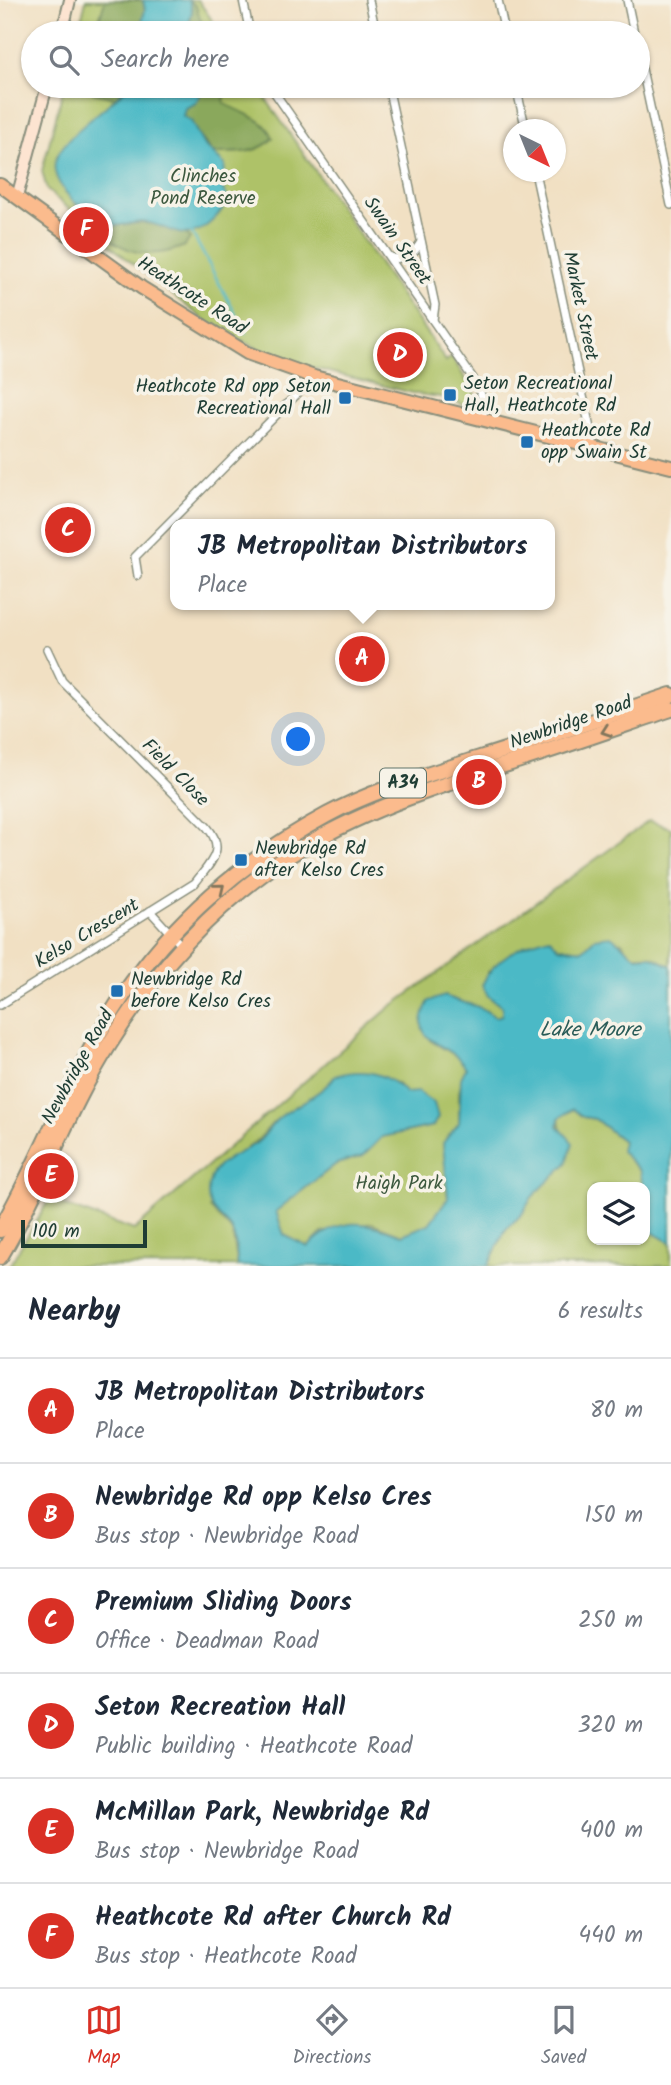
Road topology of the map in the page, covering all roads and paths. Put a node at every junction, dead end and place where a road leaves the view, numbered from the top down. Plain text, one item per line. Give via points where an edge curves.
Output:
1 (71, 0) edge
2 (243, 0) edge
3 (369, 0) edge
4 (498, 0) edge
5 (627, 0) edge
6 (65, 21) edge
7 (247, 21) edge
8 (373, 21) edge
9 (502, 21) edge
10 (631, 21) edge
11 (44, 98) edge
12 (278, 98) edge
13 (391, 98) edge
14 (519, 98) edge
15 (648, 98) edge
16 (524, 119) edge
17 (537, 182) edge
18 (0, 185) edge
19 (17, 197) junction
20 (671, 205) edge
21 (421, 242) junction
22 (389, 257) junction
23 (433, 320) junction
24 (314, 377) junction
25 (482, 419) junction
26 (594, 447) junction
27 (671, 467) edge
28 (173, 519) edge
29 (170, 522) edge
30 (138, 576) dead end
31 (47, 649) dead end
32 (671, 695) edge
33 (671, 709) edge
34 (150, 911) junction
35 (171, 935) junction
36 (182, 946) junction
37 (0, 1005) edge
38 (0, 1230) edge
39 (0, 1257) edge

1 - 6 street
2 - 7 street
3 - 8 street
4 - 9 street
5 - 10 street
11 - 19 street
12 - 22 street, Swain Street
13 - 21 street
14 - 16 street
15 - 20 street
17 - 26 street, Market Street
18 - 19 main road, Heathcote Road
19 - 24 main road, Heathcote Road via 215,336
21 - 22 street via 408,255
21 - 23 street via 435,304
22 - 23 street, Swain Street
23 - 25 street, Swain Street via 483,394
24 - 25 main road, Heathcote Road
24 - 28 street
25 - 26 main road, Heathcote Road
26 - 27 main road, Heathcote Road
29 - 30 street via 135,557
31 - 34 street, Field Close via 62,681 216,837 213,861 195,883
35 -> 32 highway, Newbridge Road / A34 via 233,877 327,815 432,772
33 -> 36 highway, Newbridge Road / A34 via 464,778 351,822 267,870
34 - 35 street, Kelso Crescent
34 - 37 street, Kelso Crescent
35 - 36 street, Kelso Crescent
35 - 38 highway, Newbridge Road / A34 via 104,1026
36 - 39 highway, Newbridge Road / A34 via 108,1046

